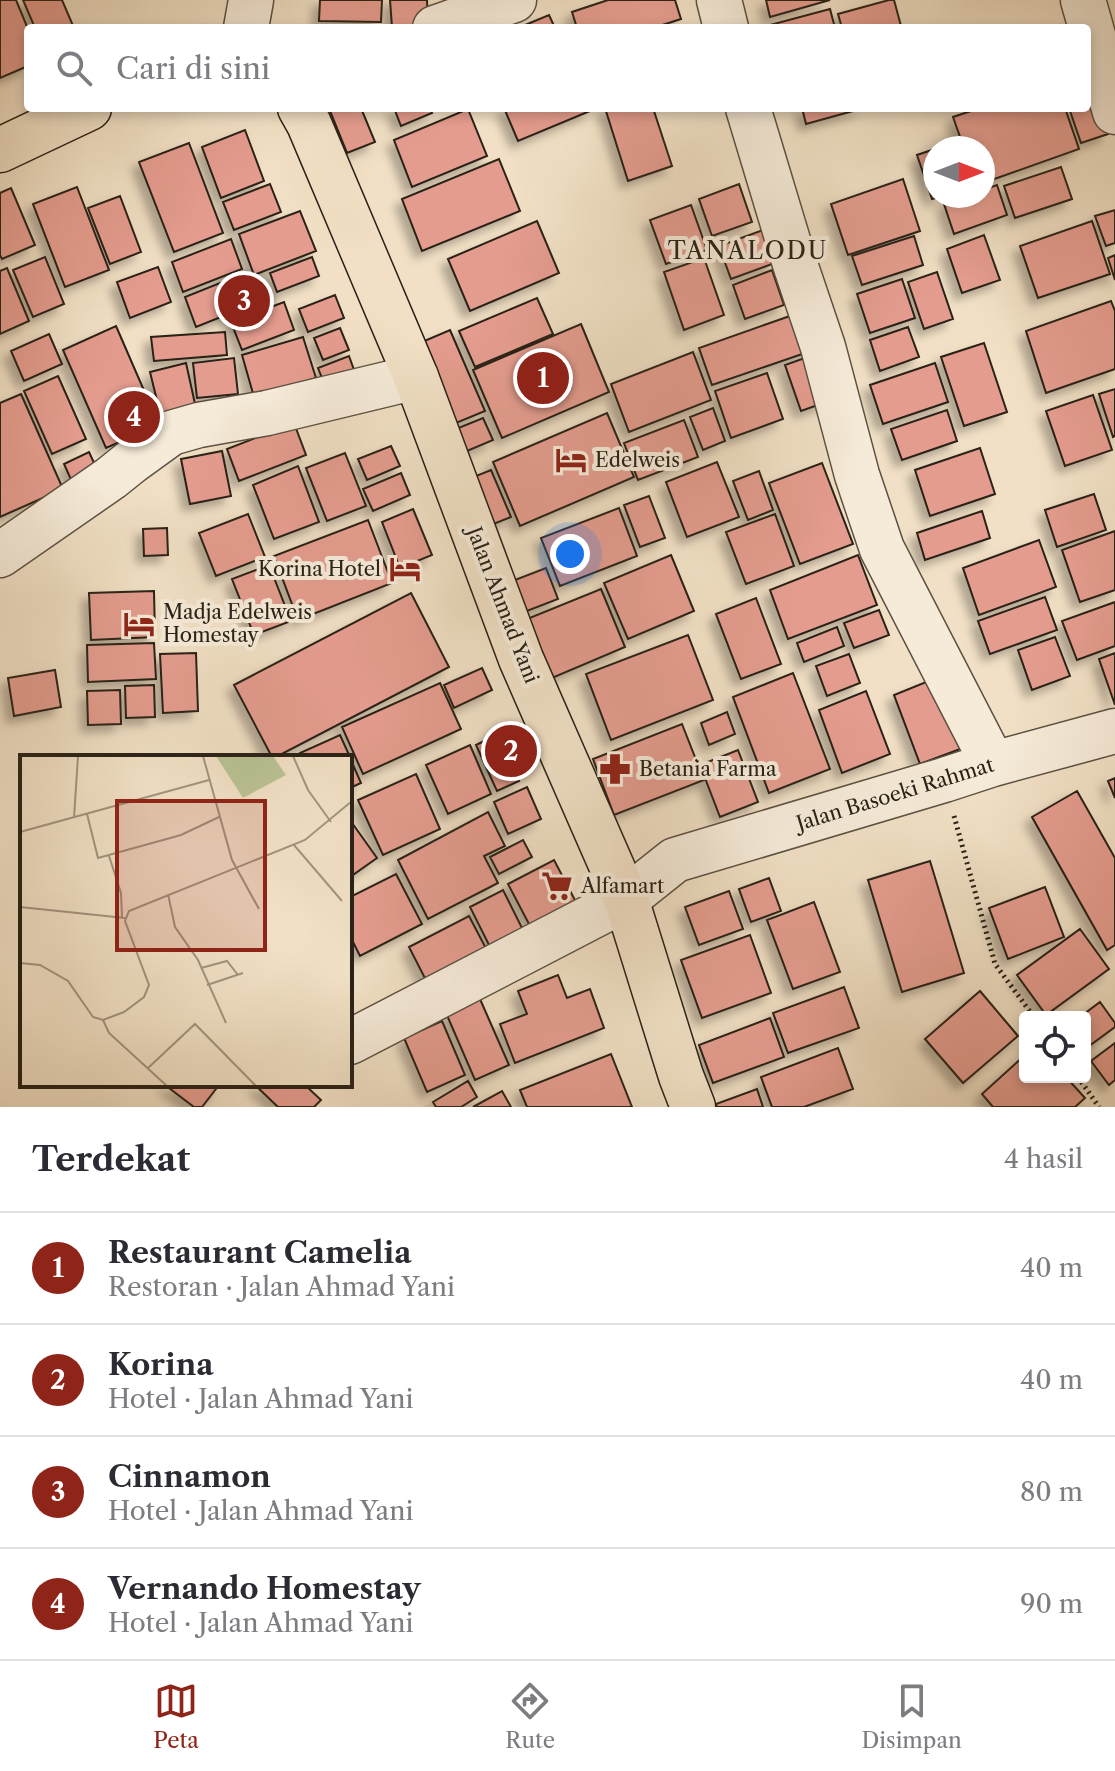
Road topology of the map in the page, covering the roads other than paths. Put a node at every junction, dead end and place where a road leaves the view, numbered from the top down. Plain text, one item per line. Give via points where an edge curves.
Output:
1 (251, 0) edge
2 (514, 0) edge
3 (719, 0) edge
4 (1083, 0) edge
5 (247, 24) edge
6 (446, 24) edge
7 (725, 24) edge
8 (1090, 24) edge
9 (1091, 28) edge
10 (81, 112) edge
11 (302, 112) edge
12 (749, 112) edge
13 (1115, 112) edge
14 (0, 150) edge
15 (416, 377) junction
16 (0, 555) edge
17 (1115, 731) edge
18 (993, 764) junction
19 (605, 850) junction
20 (675, 860) junction
21 (626, 899) junction
22 (352, 1041) edge
23 (693, 1107) edge

1 - 5 street
2 - 6 street
3 - 7 street
4 - 8 street
9 - 13 street
10 - 14 highway
11 - 15 highway, Jalan Ahmad Yani
12 - 18 street via 882,549
15 - 16 street via 171,433
15 - 19 highway, Jalan Ahmad Yani via 521,659
17 - 18 street, Jalan Basoeki Rahmat
18 - 20 street, Jalan Basoeki Rahmat
19 - 20 street
19 - 21 highway, Jalan Ahmad Yani
20 - 21 street
21 - 22 street
21 - 23 highway, Jalan Ahmad Yani

